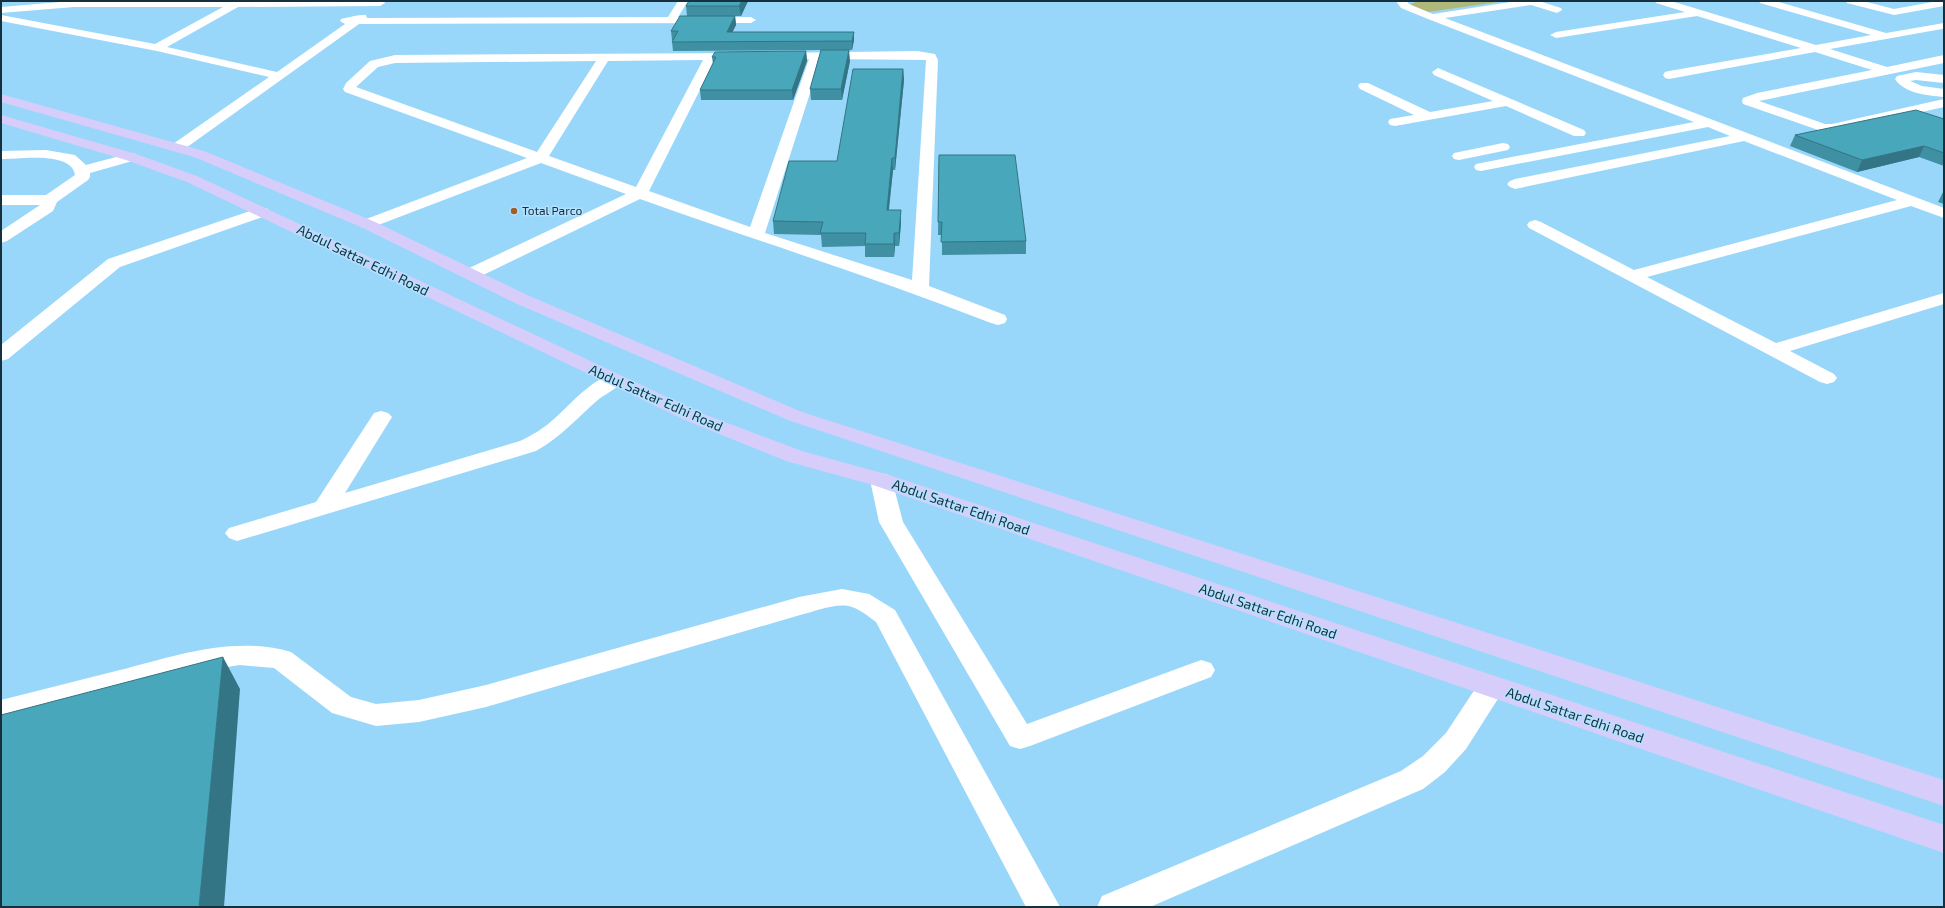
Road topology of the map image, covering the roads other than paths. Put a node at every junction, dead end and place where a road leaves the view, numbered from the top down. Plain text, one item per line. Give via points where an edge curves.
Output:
1 (72, 1) edge
2 (683, 1) edge
3 (1402, 1) edge
4 (1660, 1) edge
5 (1764, 1) edge
6 (1851, 1) edge
7 (113, 2) edge
8 (377, 2) edge
9 (1529, 2) edge
10 (239, 3) edge
11 (1944, 3) edge
12 (98, 4) junction
13 (1, 9) edge
14 (1556, 10) dead end
15 (1894, 12) junction
16 (1698, 13) junction
17 (1432, 17) junction
18 (1, 18) edge
19 (671, 20) junction
20 (751, 20) dead end
21 (345, 21) junction
22 (358, 21) junction
23 (23, 22) junction
24 (1943, 26) edge
25 (1556, 35) dead end
26 (1887, 36) junction
27 (157, 48) junction
28 (1816, 49) junction
29 (712, 56) junction
30 (816, 56) junction
31 (604, 58) junction
32 (1944, 59) edge
33 (1888, 71) junction
34 (1438, 72) dead end
35 (1944, 74) edge
36 (276, 75) junction
37 (1669, 75) dead end
38 (1931, 77) junction
39 (1904, 79) junction
40 (1944, 79) edge
41 (1887, 85) dead end
42 (1364, 86) dead end
43 (1942, 96) edge
44 (1, 98) edge
45 (1507, 102) junction
46 (1796, 103) dead end
47 (1765, 108) junction
48 (1854, 110) dead end
49 (1681, 112) junction
50 (1831, 115) dead end
51 (1428, 116) junction
52 (1659, 117) dead end
53 (1, 119) edge
54 (1800, 121) junction
55 (1395, 122) dead end
56 (1709, 123) junction
57 (1593, 130) dead end
58 (1579, 133) junction
59 (1556, 137) dead end
60 (1745, 137) junction
61 (1519, 144) dead end
62 (1766, 145) junction
63 (173, 146) junction
64 (1, 155) edge
65 (1459, 156) dead end
66 (131, 157) junction
67 (540, 158) junction
68 (1481, 167) dead end
69 (83, 170) junction
70 (1515, 184) dead end
71 (1580, 184) dead end
72 (640, 193) junction
73 (1, 200) edge
74 (50, 200) junction
75 (1912, 200) junction
76 (262, 212) junction
77 (1944, 213) edge
78 (367, 224) junction
79 (1535, 225) dead end
80 (756, 235) junction
81 (1, 238) edge
82 (471, 274) junction
83 (1631, 276) junction
84 (920, 289) junction
85 (1944, 298) edge
86 (998, 319) dead end
87 (1774, 350) junction
88 (1, 355) edge
89 (1827, 378) dead end
90 (614, 380) junction
91 (381, 417) dead end
92 (907, 454) junction
93 (881, 480) junction
94 (324, 508) junction
95 (237, 533) dead end
96 (1201, 670) dead end
97 (1490, 687) junction
98 (1, 711) edge
99 (1944, 793) edge
100 (1944, 839) edge
101 (1043, 907) edge
102 (1114, 907) edge

1 - 13 street
2 - 19 street
3 - 17 street via 1405,6
4 - 16 street
5 - 26 street
6 - 15 street
7 - 10 street
7 - 12 street
8 - 10 street
8 - 21 street
8 - 22 street
9 - 14 street
9 - 17 street
10 - 27 street
11 - 15 street
12 - 13 street
12 - 23 street
15 - 24 street
16 - 25 street
16 - 28 street
17 - 49 street
18 - 23 street
19 - 20 street
19 - 22 street
21 - 22 street
21 - 36 street
22 - 36 street
23 - 27 street
24 - 26 street
26 - 28 street
27 - 36 street
28 - 33 street
28 - 37 street
29 - 30 street
29 - 31 street
29 - 72 street
30 - 80 street
30 - 84 street via 931,57
31 - 67 street
31 - 67 street via 395,59 374,64 350,86 349,89 352,91
32 - 33 street
33 - 39 street
33 - 47 street via 1757,97 1748,101
34 - 45 street
35 - 38 street
36 - 63 street
38 - 39 street
38 - 40 street
39 - 41 street
39 - 43 street via 1910,86
42 - 51 street
43 - 48 street
43 - 54 street via 1832,128
44 - 63 main road
45 - 51 street
45 - 58 street
46 - 47 street
47 - 54 street
49 - 52 street
49 - 56 street
50 - 54 street
51 - 55 street
53 - 66 main road, Abdul Sattar Edhi Road
56 - 60 street
56 - 68 street
57 - 58 street
58 - 59 street
60 - 62 street
60 - 70 street
61 - 65 street
62 - 71 street
62 - 75 street
63 - 78 main road via 199,154
64 - 69 street via 70,157
66 - 69 street
66 - 76 main road, Abdul Sattar Edhi Road via 192,179
67 - 72 street
67 - 78 street
69 - 74 street via 83,177
72 - 80 street
72 - 82 street
73 - 74 street
74 - 81 street via 47,208
75 - 77 street
75 - 83 street
76 - 88 street via 114,263
76 - 90 main road, Abdul Sattar Edhi Road
78 - 82 main road
79 - 83 street
80 - 84 street
82 - 92 main road via 521,299 762,403
83 - 87 street
84 - 86 street
85 - 87 street
87 - 89 street
90 - 93 main road, Abdul Sattar Edhi Road via 694,417 794,456
90 - 94 street via 582,402 546,436 528,446
91 - 94 street
92 - 93 main road
92 - 99 main road
93 - 96 street via 891,522 1020,738
93 - 97 main road, Abdul Sattar Edhi Road
94 - 95 street
97 - 100 main road, Abdul Sattar Edhi Road
97 - 102 street via 1456,741 1434,764 1412,780
98 - 101 street via 182,664 240,655 281,659 342,705 376,715 419,711 486,696 799,606 835,599 855,599 872,606 886,616

